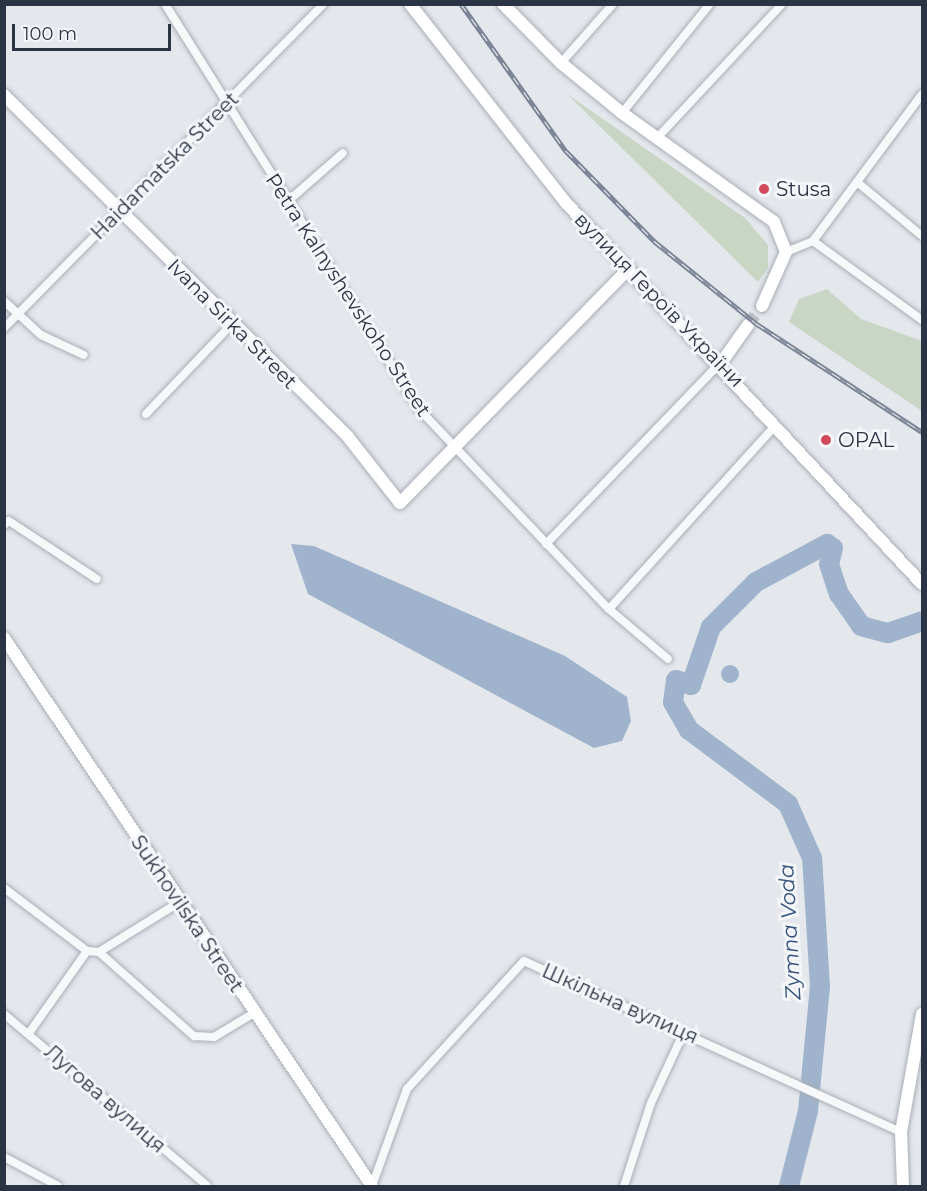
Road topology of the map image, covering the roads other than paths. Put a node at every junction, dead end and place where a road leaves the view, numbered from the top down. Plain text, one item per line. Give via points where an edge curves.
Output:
1 (165, 4) edge
2 (324, 4) edge
3 (410, 4) edge
4 (503, 4) edge
5 (613, 4) edge
6 (710, 4) edge
7 (782, 4) edge
8 (561, 63) junction
9 (922, 94) edge
10 (4, 95) edge
11 (226, 105) junction
12 (622, 113) junction
13 (659, 136) junction
14 (343, 153) dead end
15 (857, 182) junction
16 (287, 202) junction
17 (119, 212) junction
18 (922, 236) edge
19 (813, 241) junction
20 (786, 252) junction
21 (629, 268) junction
22 (4, 301) edge
23 (762, 306) tunnel mouth
24 (18, 314) junction
25 (922, 320) edge
26 (748, 325) tunnel mouth
27 (231, 326) junction
28 (4, 328) edge
29 (84, 355) dead end
30 (721, 363) junction
31 (146, 414) dead end
32 (776, 425) junction
33 (455, 451) junction
34 (4, 525) edge
35 (546, 544) junction
36 (97, 579) dead end
37 (922, 584) edge
38 (609, 609) junction
39 (4, 638) edge
40 (668, 659) dead end
41 (4, 888) edge
42 (178, 903) junction
43 (87, 951) junction
44 (99, 952) junction
45 (254, 1013) junction
46 (4, 1014) edge
47 (922, 1014) edge
48 (684, 1032) junction
49 (29, 1034) junction
50 (902, 1132) junction
51 (4, 1157) edge
52 (206, 1185) edge
53 (58, 1186) edge
54 (372, 1186) edge
55 (624, 1186) edge
56 (903, 1186) edge

1 - 11 street, Petra Kalnyshevskoho Street
2 - 11 street, Haidamatska Street
3 - 21 street, вулиця Героїв України via 567,204
4 - 8 street
5 - 8 street
6 - 12 street
7 - 13 street
8 - 12 street
9 - 15 street
10 - 17 street, Ivana Sirka Street
11 - 16 street, Petra Kalnyshevskoho Street
11 - 17 street, Haidamatska Street
12 - 13 street
13 - 20 street via 774,222
14 - 16 street
15 - 18 street
15 - 19 street
16 - 33 street, Petra Kalnyshevskoho Street via 418,408
17 - 24 street, Haidamatska Street
17 - 27 street, Ivana Sirka Street
19 - 20 street
19 - 25 street
20 - 23 street
21 - 30 street, вулиця Героїв України
21 - 33 street
22 - 24 street
24 - 28 street, Haidamatska Street
24 - 29 street via 46,338
26 - 30 street
27 - 31 street
27 - 33 street, Ivana Sirka Street via 348,437 393,499 410,499
30 - 32 street, вулиця Героїв України
30 - 35 street
32 - 37 street, вулиця Героїв України
32 - 38 street
33 - 35 street, Petra Kalnyshevskoho Street
34 - 36 street via 9,522
35 - 38 street, Petra Kalnyshevskoho Street
38 - 40 street, Petra Kalnyshevskoho Street
39 - 42 street, Sukhovilska Street
41 - 43 street
42 - 44 street
42 - 45 street, Sukhovilska Street
43 - 44 street
43 - 49 street
44 - 45 street via 194,1036 214,1037
45 - 54 street, Sukhovilska Street
46 - 49 street, Лугова вулиця
47 - 50 street
48 - 50 street, Шкільна вулиця
48 - 54 street, Шкільна вулиця via 524,961 407,1089
48 - 55 street via 651,1103
49 - 52 street, Лугова вулиця
50 - 56 street
51 - 53 street

